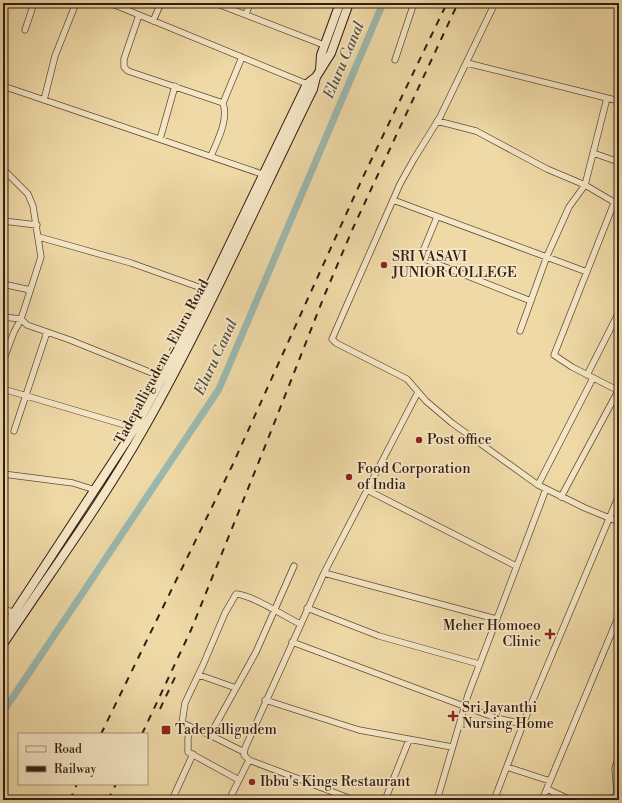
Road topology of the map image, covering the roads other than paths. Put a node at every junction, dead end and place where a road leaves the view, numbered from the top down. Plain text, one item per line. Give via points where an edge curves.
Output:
1 (34, 3) edge
2 (76, 3) edge
3 (110, 3) edge
4 (161, 3) edge
5 (215, 3) edge
6 (250, 3) edge
7 (340, 3) edge
8 (349, 3) edge
9 (414, 3) edge
10 (495, 3) edge
11 (246, 14) junction
12 (139, 15) junction
13 (153, 21) junction
14 (25, 30) dead end
15 (324, 45) junction
16 (242, 57) junction
17 (395, 60) dead end
18 (467, 63) junction
19 (320, 71) junction
20 (307, 84) junction
21 (3, 86) edge
22 (176, 86) junction
23 (607, 98) junction
24 (44, 100) junction
25 (619, 101) edge
26 (223, 103) junction
27 (437, 121) junction
28 (160, 139) junction
29 (593, 153) junction
30 (211, 156) junction
31 (619, 162) edge
32 (3, 169) edge
33 (262, 174) junction
34 (585, 185) junction
35 (393, 200) junction
36 (617, 204) edge
37 (437, 217) junction
38 (3, 221) edge
39 (37, 225) junction
40 (39, 237) junction
41 (547, 256) junction
42 (587, 272) junction
43 (3, 284) edge
44 (30, 290) junction
45 (206, 290) junction
46 (531, 301) junction
47 (619, 312) edge
48 (3, 317) edge
49 (21, 319) junction
50 (520, 331) dead end
51 (47, 332) junction
52 (3, 361) edge
53 (587, 375) junction
54 (162, 377) junction
55 (594, 378) junction
56 (3, 390) edge
57 (619, 391) edge
58 (418, 392) junction
59 (26, 396) junction
60 (135, 428) junction
61 (14, 431) dead end
62 (3, 474) edge
63 (538, 485) junction
64 (546, 489) junction
65 (95, 490) junction
66 (367, 490) junction
67 (619, 495) edge
68 (561, 497) junction
69 (608, 518) junction
70 (619, 522) edge
71 (294, 566) dead end
72 (516, 566) junction
73 (324, 573) junction
74 (307, 608) junction
75 (3, 610) edge
76 (274, 611) junction
77 (15, 612) junction
78 (619, 615) edge
79 (496, 619) junction
80 (300, 624) junction
81 (3, 630) edge
82 (292, 642) junction
83 (3, 644) edge
84 (479, 664) junction
85 (199, 675) junction
86 (236, 688) junction
87 (265, 700) junction
88 (465, 705) junction
89 (523, 724) junction
90 (191, 727) junction
91 (210, 735) junction
92 (409, 740) junction
93 (452, 747) junction
94 (244, 752) junction
95 (193, 754) junction
96 (619, 756) edge
97 (249, 760) junction
98 (507, 767) junction
99 (239, 780) junction
100 (550, 781) junction
101 (547, 789) junction
102 (618, 794) edge
103 (172, 800) edge
104 (229, 800) edge
105 (354, 800) edge
106 (385, 800) edge
107 (437, 800) edge
108 (494, 800) edge
109 (542, 800) edge
110 (571, 800) edge
111 (608, 800) edge

1 - 14 street
2 - 24 street via 55,56
3 - 12 street
4 - 13 street
5 - 11 street
6 - 11 street
7 - 15 main road, Tadepalligudem - Eluru Road
8 - 19 main road, Tadepalligudem - Eluru Road via 331,53
9 - 17 street
10 - 18 street
11 - 15 street
12 - 13 street
12 - 22 street via 124,59 124,67 128,71
13 - 16 street
15 - 19 main road, Tadepalligudem - Eluru Road
16 - 20 street
16 - 26 street
18 - 23 street
18 - 27 street
19 - 20 main road, Tadepalligudem - Eluru Road
19 - 83 main road, Tadepalligudem - Eluru Road via 193,339 170,382 102,496
20 - 33 main road, Tadepalligudem - Eluru Road
21 - 24 street
22 - 26 street
22 - 28 street
23 - 25 street
23 - 29 street
24 - 28 street
26 - 30 street via 224,120
27 - 34 street via 476,131 547,169
27 - 35 street
28 - 30 street
29 - 31 street
29 - 34 street
30 - 33 street
32 - 39 street via 28,194
33 - 45 main road, Tadepalligudem - Eluru Road
34 - 36 street
34 - 41 street via 569,207
35 - 37 street
35 - 58 street via 332,339 407,379
36 - 42 street
37 - 41 street
37 - 46 street via 423,251 423,256 427,260
38 - 39 street
39 - 40 street
40 - 44 street via 41,257
40 - 45 street via 131,263
41 - 42 street
41 - 46 street
42 - 53 street via 554,356
43 - 44 street
44 - 49 street
45 - 54 main road, Tadepalligudem - Eluru Road via 186,335
46 - 50 street
47 - 53 street
48 - 49 street
49 - 51 street via 27,325
49 - 52 street
51 - 54 street
51 - 59 street
53 - 55 street
54 - 60 main road, Tadepalligudem - Eluru Road
55 - 57 street
55 - 63 street
56 - 59 street
57 - 68 street
58 - 63 street via 452,423
58 - 66 street
59 - 60 street
59 - 61 street
60 - 65 main road, Tadepalligudem - Eluru Road
62 - 65 street via 73,483
63 - 64 street
64 - 68 street
64 - 72 street
65 - 77 main road, Tadepalligudem - Eluru Road
66 - 72 street
66 - 73 street
67 - 69 street
68 - 69 street
69 - 70 street
69 - 89 street
71 - 76 street
72 - 79 street
73 - 74 street
73 - 79 street
74 - 80 street
74 - 84 street via 379,636
75 - 77 street
76 - 80 street
76 - 85 street via 236,594 225,613
76 - 86 street via 256,652
77 - 81 main road, Tadepalligudem - Eluru Road
78 - 100 street
79 - 84 street
80 - 82 street
82 - 87 street
82 - 88 street
84 - 88 street
85 - 86 street
85 - 90 street via 184,706 182,723
86 - 91 street
87 - 92 street via 359,730
87 - 94 street
88 - 89 street via 496,718
88 - 93 street
89 - 98 street
90 - 91 street
90 - 95 street via 188,752
91 - 94 street
92 - 93 street
92 - 106 street
93 - 107 street
94 - 97 street via 244,756
95 - 99 street
95 - 103 street
96 - 102 street via 615,768
97 - 99 street
97 - 105 street
98 - 100 street
98 - 108 street
99 - 104 street
100 - 101 street
101 - 109 street
101 - 110 street
102 - 111 street

